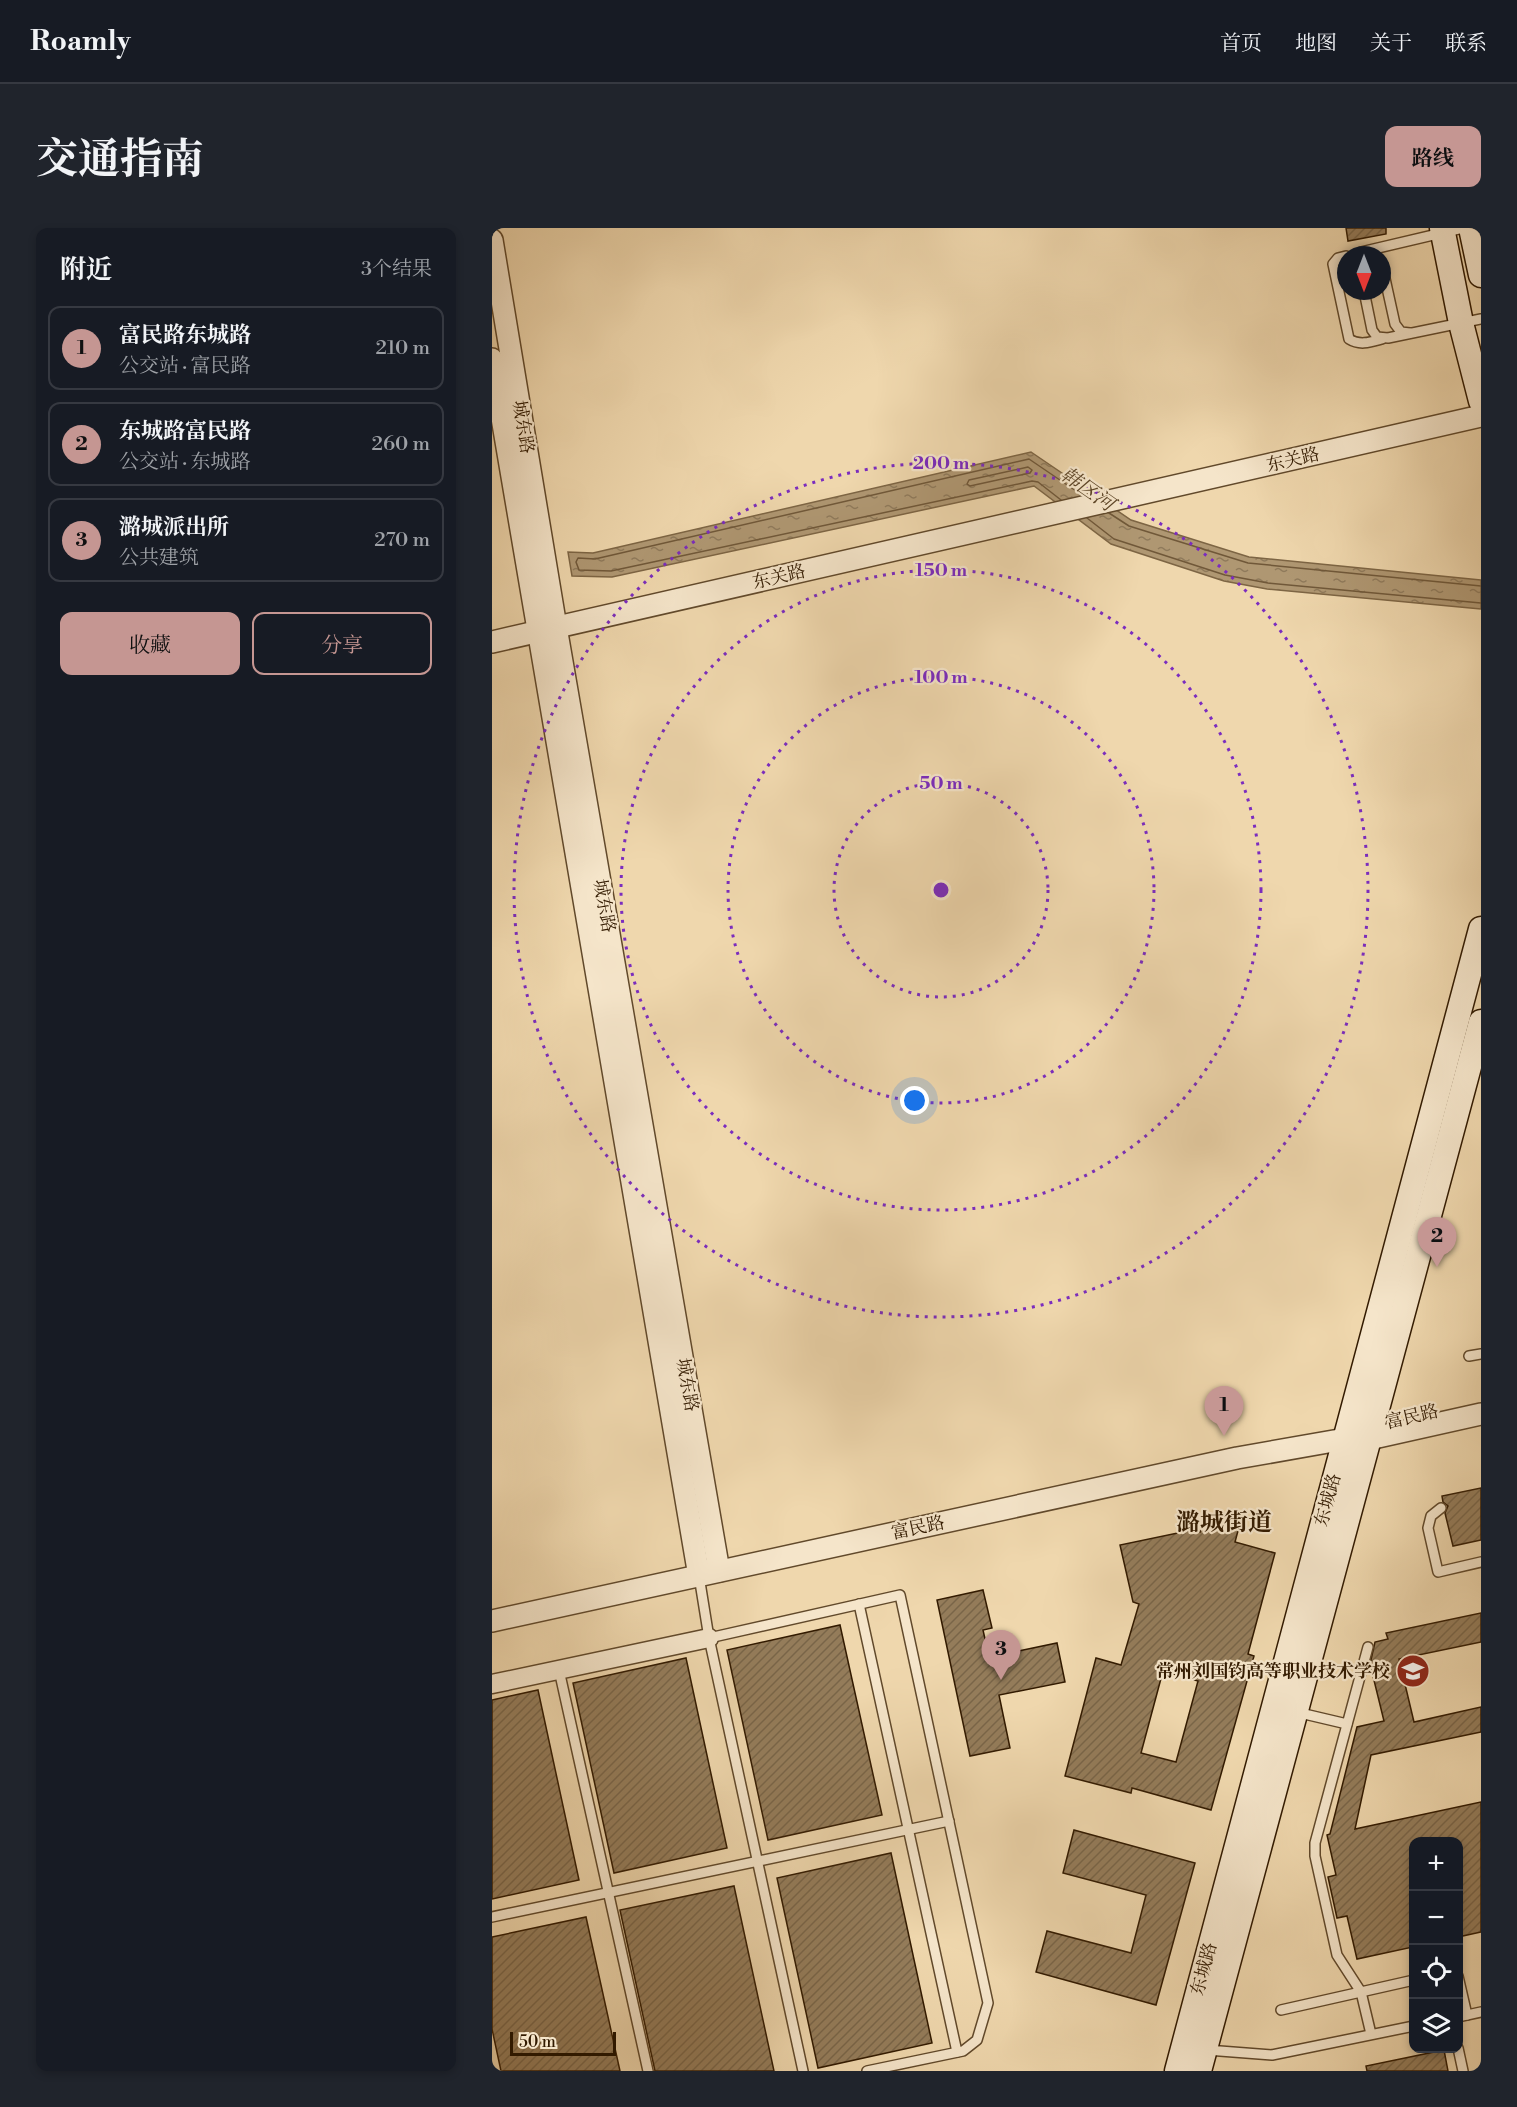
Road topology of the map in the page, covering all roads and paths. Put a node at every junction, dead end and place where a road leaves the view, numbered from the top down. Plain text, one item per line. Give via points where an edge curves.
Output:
1 (1471, 228) edge
2 (1449, 230) edge
3 (492, 240) edge
4 (1391, 248) edge
5 (1337, 259) edge
6 (1481, 275) edge
7 (1337, 283) edge
8 (1341, 300) edge
9 (1366, 300) edge
10 (1390, 300) edge
11 (1471, 321) edge
12 (1412, 334) junction
13 (1388, 338) junction
14 (492, 359) edge
15 (1481, 401) edge
16 (1481, 416) edge
17 (548, 629) junction
18 (492, 642) edge
19 (1481, 929) edge
20 (1475, 978) edge
21 (1481, 1022) edge
22 (1481, 1354) edge
23 (1469, 1356) dead end
24 (1481, 1402) edge
25 (1481, 1414) edge
26 (1371, 1432) junction
27 (1345, 1438) junction
28 (1441, 1508) dead end
29 (1481, 1562) edge
30 (709, 1573) junction
31 (860, 1604) junction
32 (492, 1622) edge
33 (709, 1638) junction
34 (1368, 1647) dead end
35 (559, 1670) junction
36 (492, 1684) edge
37 (1296, 1712) junction
38 (1347, 1724) junction
39 (949, 1821) junction
40 (908, 1830) junction
41 (758, 1862) junction
42 (608, 1893) junction
43 (492, 1917) edge
44 (1409, 1981) edge
45 (1361, 1992) junction
46 (1281, 2010) dead end
47 (1481, 2012) edge
48 (1463, 2016) edge
49 (1409, 2027) edge
50 (1371, 2034) junction
51 (957, 2052) junction
52 (1459, 2053) edge
53 (1202, 2061) edge
54 (648, 2071) edge
55 (803, 2071) edge
56 (867, 2071) edge
57 (1177, 2071) edge
58 (1463, 2071) edge

1 - 6 main road
2 - 4 lane
2 - 11 main road
3 - 17 street, 城东路
5 - 7 lane via 1333,264
8 - 13 lane via 1349,339 1361,344
9 - 13 lane via 1372,330 1377,337
10 - 12 lane via 1395,324 1401,332
11 - 12 lane
11 - 15 main road
12 - 13 lane
14 - 17 street, 城东路
16 - 17 street, 东关路
17 - 18 street, 东关路
17 - 30 street, 城东路
19 - 20 main road, 东城路
20 - 27 main road, 东城路
21 - 26 main road, 东城路
22 - 23 lane
24 - 26 street, 富民路
25 - 26 street, 富民路
26 - 27 street, 富民路
26 - 37 main road, 东城路
27 - 30 street, 富民路 via 1226,1460
27 - 57 main road, 东城路
28 - 29 lane via 1431,1516 1428,1528 1438,1572
30 - 32 street, 富民路
30 - 33 lane
31 - 33 lane
31 - 39 lane via 900,1595
31 - 40 lane
33 - 35 street
33 - 41 lane
34 - 38 lane
35 - 36 street
35 - 42 lane
37 - 38 lane
37 - 53 main road, 东城路
38 - 45 lane via 1315,1843 1315,1856 1337,1955
39 - 40 lane
39 - 51 lane via 988,2003 977,2040
40 - 41 lane
40 - 51 lane
41 - 42 lane
41 - 55 lane
42 - 43 lane
42 - 54 lane
44 - 45 lane
45 - 46 lane
45 - 50 lane
47 - 48 lane
49 - 50 lane
50 - 53 lane via 1272,2055
51 - 56 lane
52 - 58 lane

